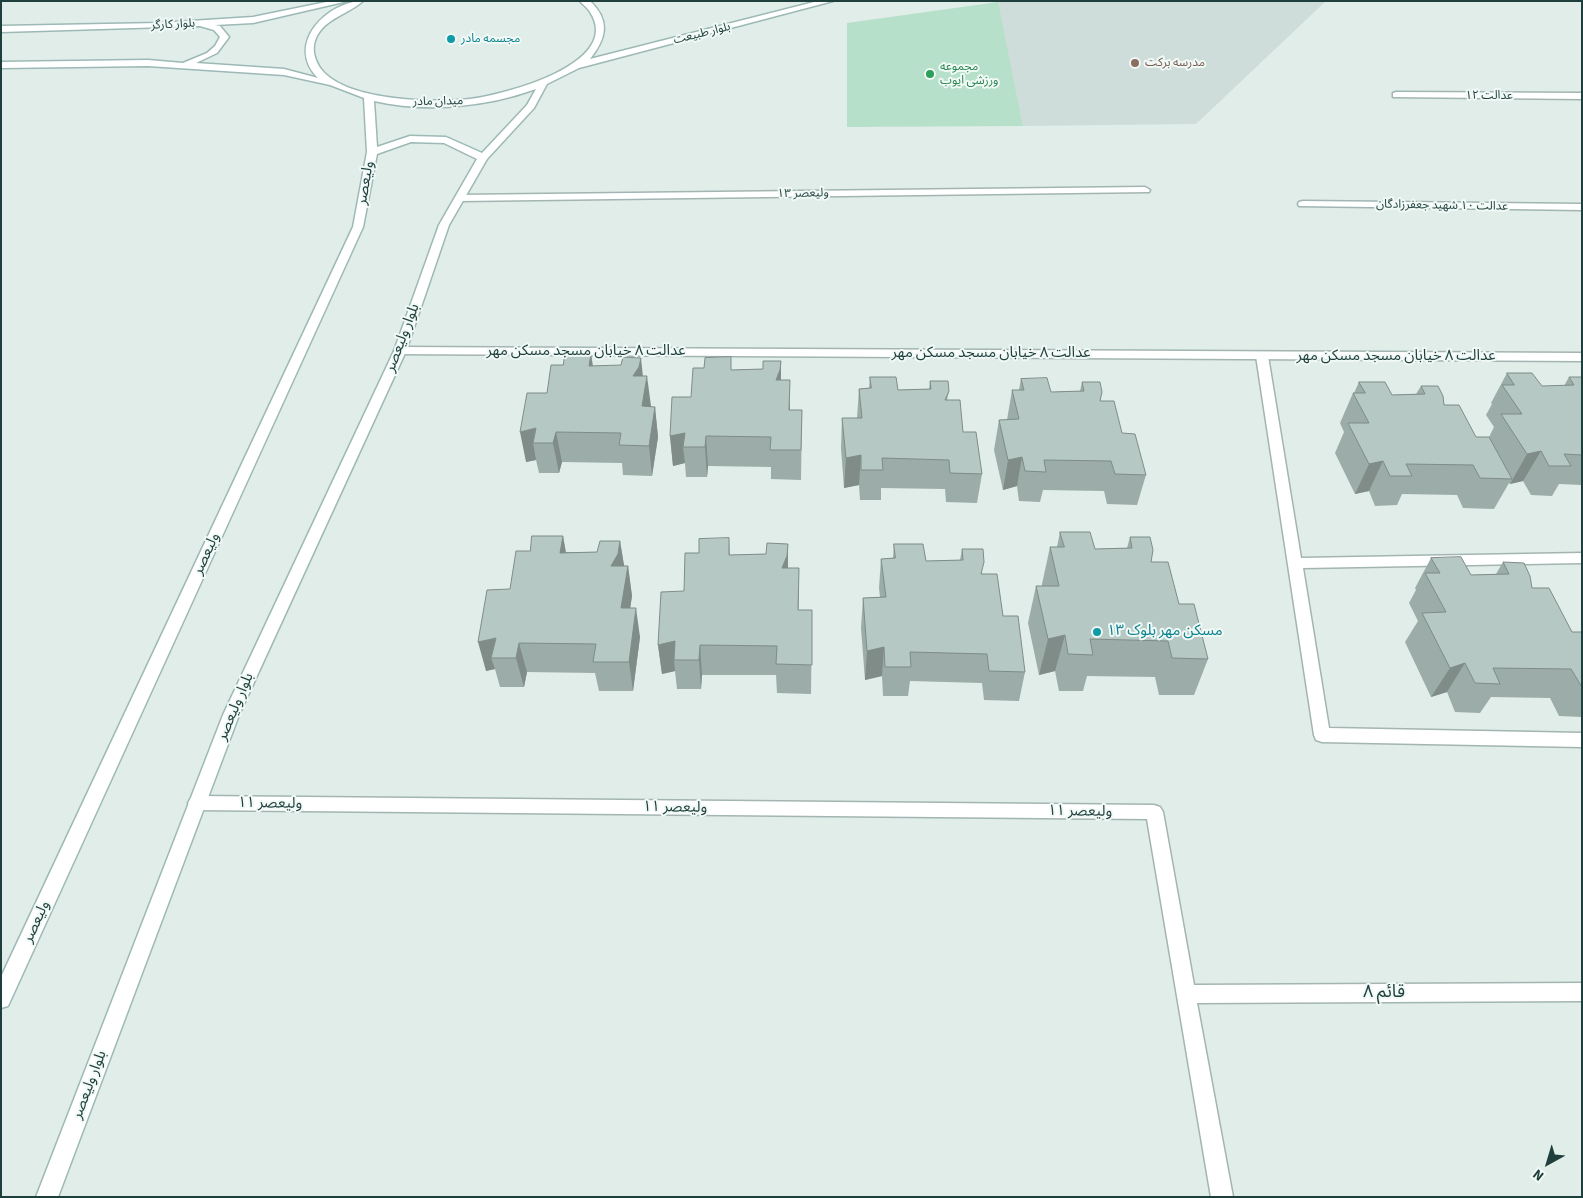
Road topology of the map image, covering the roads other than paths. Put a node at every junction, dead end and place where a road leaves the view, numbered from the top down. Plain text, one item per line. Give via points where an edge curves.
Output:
1 (344, 1) edge
2 (359, 1) edge
3 (584, 1) edge
4 (829, 1) edge
5 (200, 24) junction
6 (1, 29) edge
7 (1, 65) edge
8 (181, 65) junction
9 (575, 66) junction
10 (544, 82) junction
11 (332, 84) junction
12 (1396, 95) dead end
13 (1582, 96) edge
14 (369, 98) junction
15 (372, 152) junction
16 (483, 158) junction
17 (1145, 190) dead end
18 (460, 198) junction
19 (1303, 204) dead end
20 (1582, 207) edge
21 (400, 351) junction
22 (1262, 356) junction
23 (1582, 358) edge
24 (1582, 558) edge
25 (1295, 563) junction
26 (1582, 740) edge
27 (197, 803) junction
28 (1582, 992) edge
29 (1185, 994) junction
30 (1, 1000) edge
31 (46, 1197) edge
32 (1222, 1197) edge

1 - 5 main road, بلوار کارگر via 253,20
2 - 11 main road, میدان مادر via 339,11 318,29 308,48 312,67
3 - 9 main road, میدان مادر via 600,18 601,37 590,56
4 - 9 main road, بلوار طبیعت
5 - 6 main road, بلوار کارگر
5 - 8 main road via 217,28 225,37 220,48 205,58
7 - 8 main road
8 - 11 main road via 284,72
9 - 10 main road, میدان مادر via 565,74
10 - 14 main road, میدان مادر via 523,91 472,102 418,104
10 - 16 main road via 531,106
11 - 14 main road, میدان مادر
12 - 13 main road, عدالت ۱۲
14 - 15 main road, ولیعصر
15 - 16 main road via 410,139 446,140
15 - 30 main road, ولیعصر via 358,227
16 - 18 main road
17 - 18 main road, ولیعصر ۱۳
18 - 21 main road, بلوار ولیعصر via 444,226
19 - 20 main road, عدالت ۱۰ شهید جعفرزادگان
21 - 22 main road, عدالت ۸ خیابان مسجد مسکن مهر
21 - 27 main road, بلوار ولیعصر via 231,715
22 - 23 main road, عدالت ۸ خیابان مسجد مسکن مهر
22 - 25 main road
24 - 25 main road
25 - 26 main road via 1322,735
27 - 29 main road, ولیعصر ۱۱ via 1154,812
27 - 31 main road, بلوار ولیعصر
28 - 29 main road, قائم ۸
29 - 32 main road

